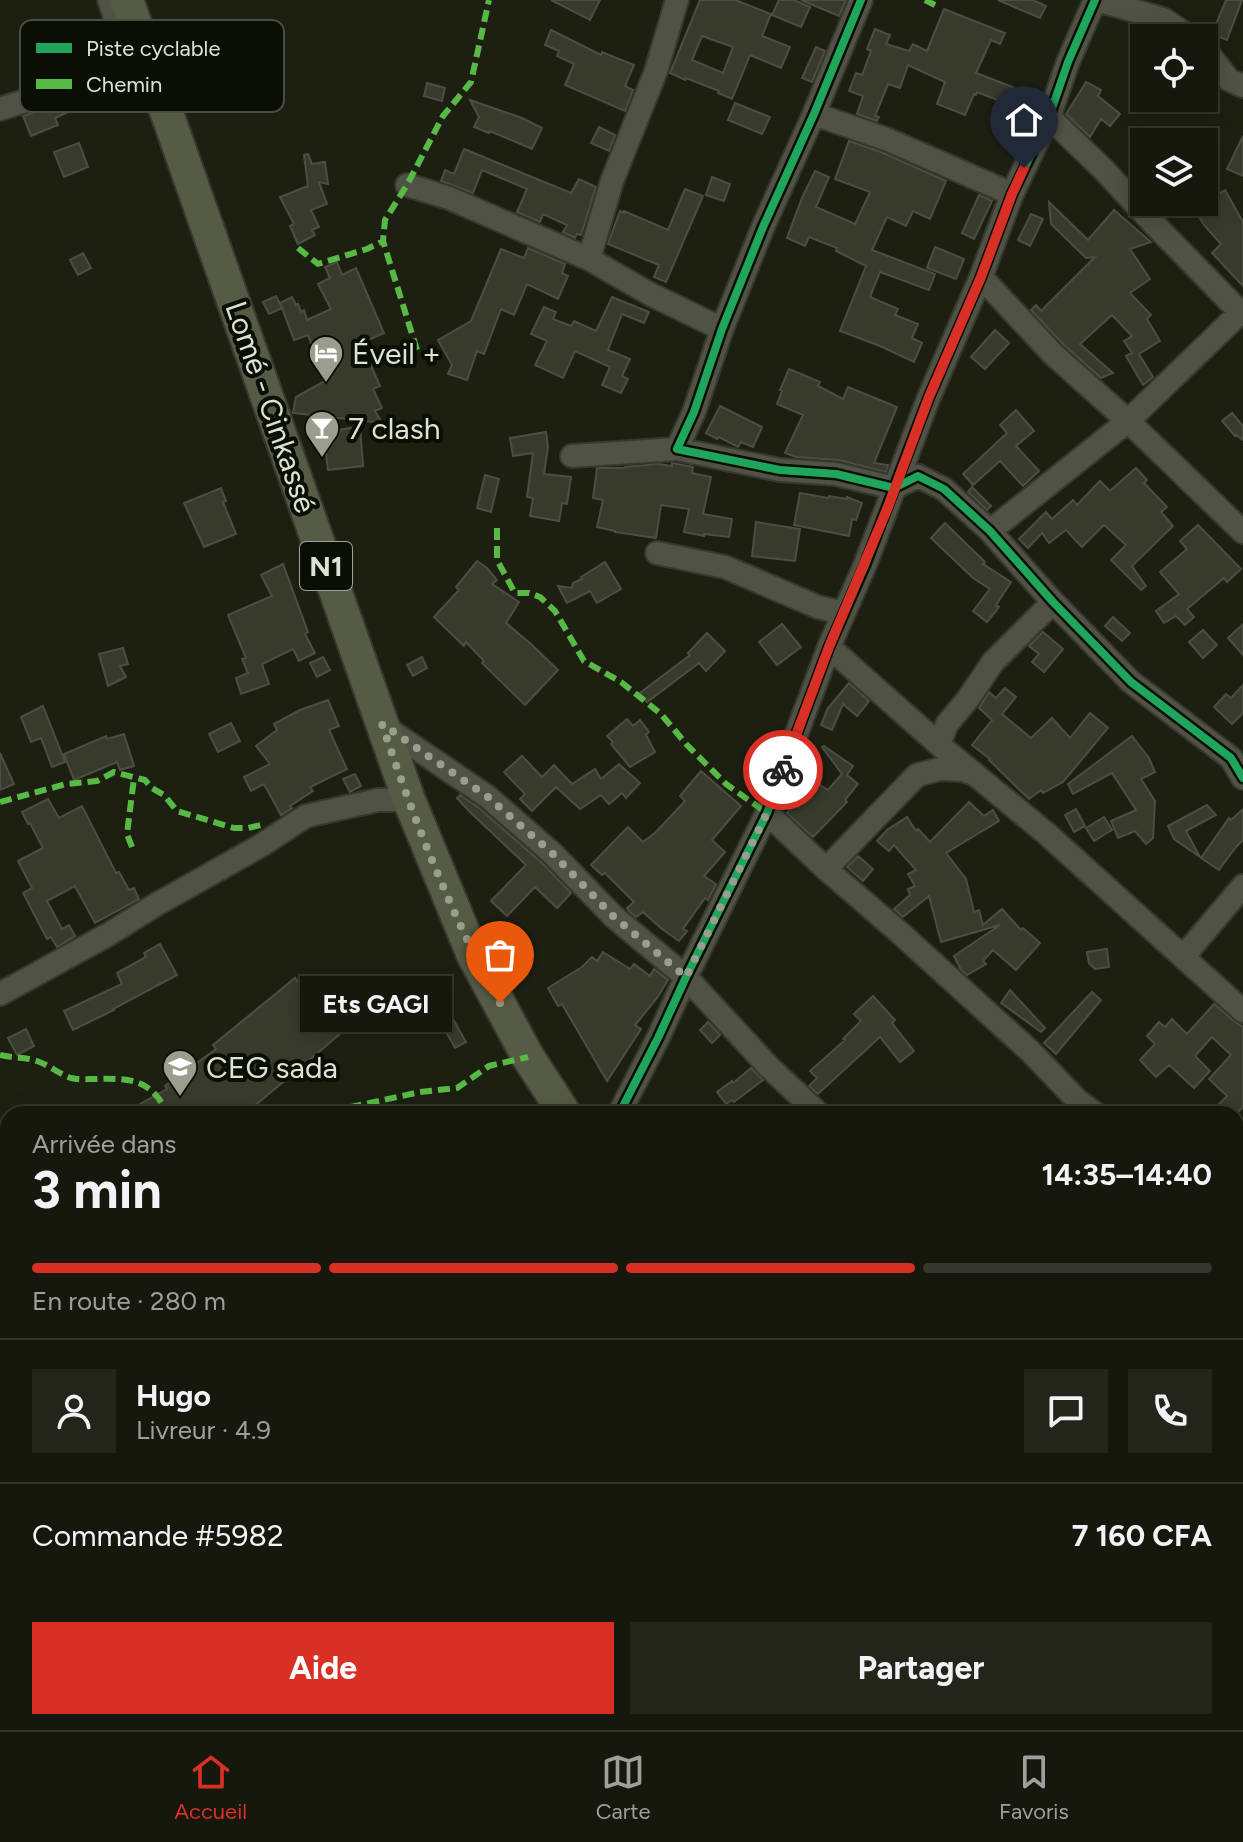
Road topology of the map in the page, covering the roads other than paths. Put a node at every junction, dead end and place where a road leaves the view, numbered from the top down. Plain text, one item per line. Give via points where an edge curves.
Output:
1 (109, 0) edge
2 (127, 0) edge
3 (677, 0) edge
4 (861, 0) edge
5 (1096, 0) edge
6 (116, 20) edge
7 (134, 20) edge
8 (1171, 24) edge
9 (1218, 66) edge
10 (1243, 86) edge
11 (20, 103) edge
12 (0, 109) edge
13 (166, 112) edge
14 (814, 114) junction
15 (1049, 117) junction
16 (407, 185) dead end
17 (1012, 194) junction
18 (589, 259) junction
19 (981, 277) junction
20 (1242, 312) edge
21 (722, 329) junction
22 (1128, 421) junction
23 (677, 449) junction
24 (572, 456) dead end
25 (894, 488) junction
26 (990, 531) junction
27 (1243, 532) edge
28 (657, 553) dead end
29 (1053, 602) junction
30 (843, 613) junction
31 (829, 647) junction
32 (382, 724) junction
33 (939, 744) junction
34 (1237, 752) edge
35 (974, 774) junction
36 (1243, 778) edge
37 (409, 800) junction
38 (767, 813) junction
39 (826, 869) junction
40 (1243, 886) edge
41 (1183, 957) junction
42 (686, 977) junction
43 (0, 994) edge
44 (1243, 1011) edge
45 (560, 1106) edge
46 (623, 1106) edge
47 (810, 1106) edge
48 (1085, 1106) edge

1 - 6 street
2 - 7 highway, Lomé - Cinkassé / N1
3 - 18 street
4 - 14 street
5 - 8 street
5 - 15 street
9 - 10 street via 1229,80
11 - 12 street
13 - 32 highway, Lomé - Cinkassé / N1
14 - 17 street
14 - 21 street
15 - 17 street
15 - 20 street
16 - 18 street
17 - 19 street
18 - 21 street
19 - 22 street via 1054,355
19 - 25 street
20 - 22 street
21 - 23 street
22 - 26 street
22 - 27 street
23 - 24 street
23 - 25 street
25 - 26 street via 918,476 944,489
25 - 30 street
26 - 29 street
28 - 30 street via 725,567
29 - 33 street via 993,662 947,724
29 - 34 street via 1131,682
30 - 31 street
31 - 33 street
31 - 38 street
32 - 37 highway, Lomé - Cinkassé / N1
32 - 42 street via 488,797 614,917
33 - 35 street
34 - 36 street
35 - 39 street via 940,769 917,775
35 - 41 street
37 - 43 street via 378,800 306,816
37 - 45 highway, Lomé - Cinkassé / N1 via 473,955
38 - 39 street
38 - 42 street
39 - 48 street
40 - 41 street
41 - 44 street
42 - 46 street
42 - 47 street

